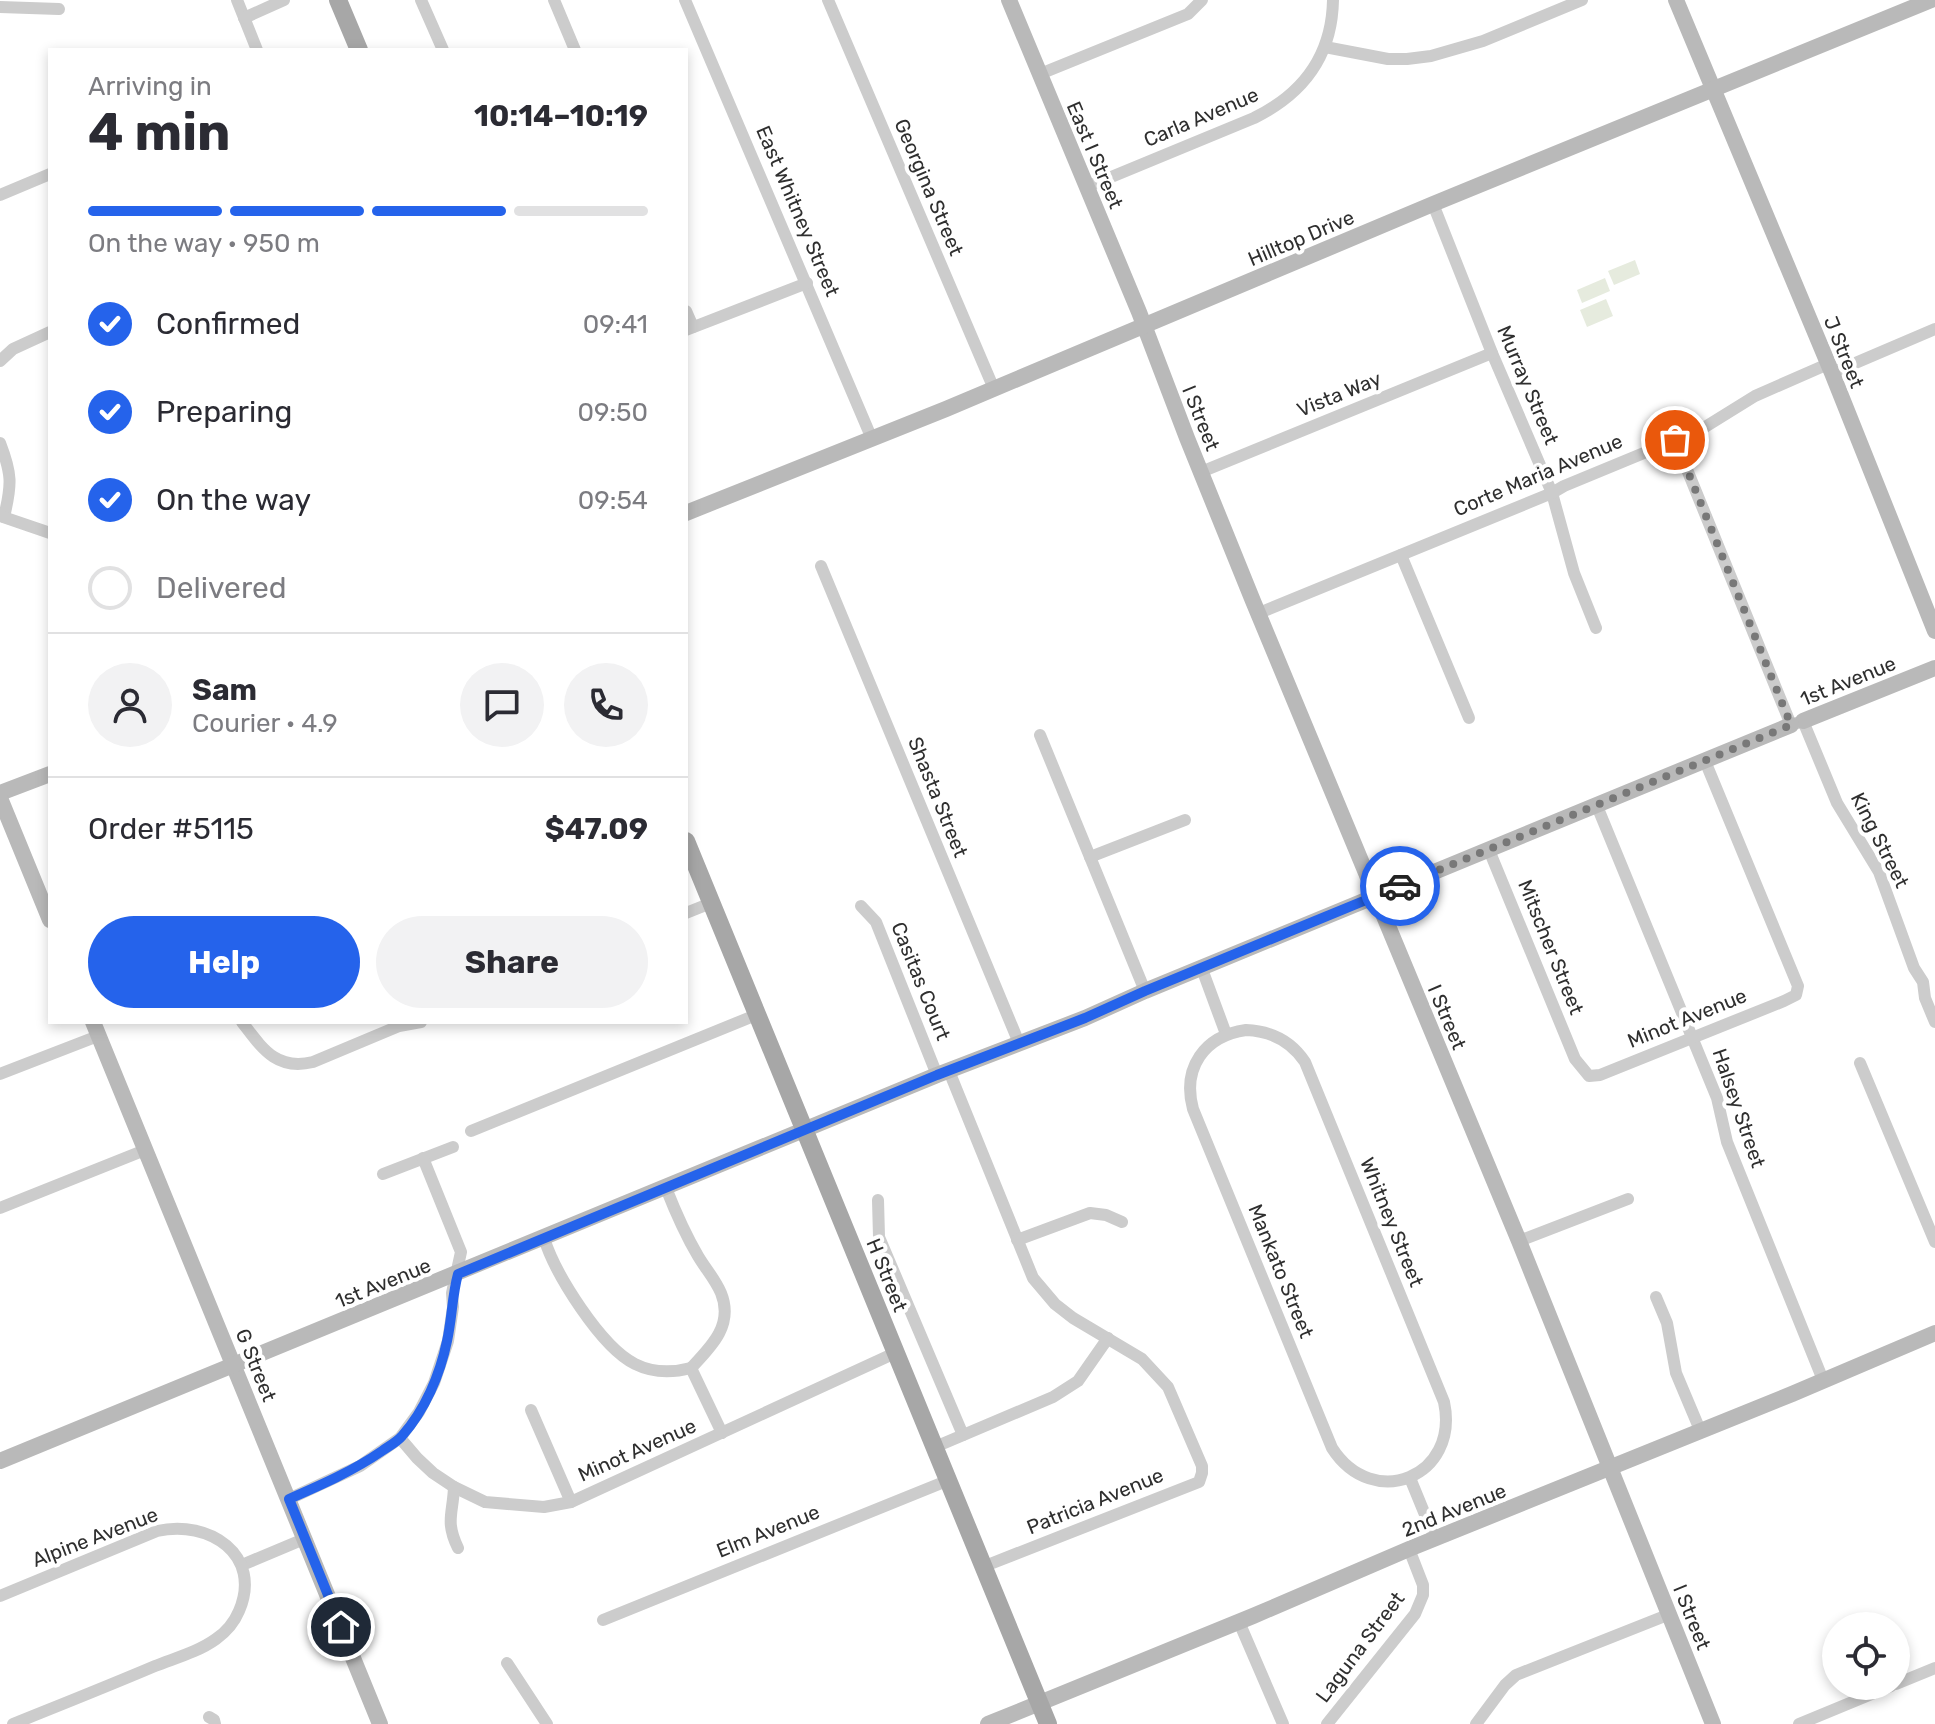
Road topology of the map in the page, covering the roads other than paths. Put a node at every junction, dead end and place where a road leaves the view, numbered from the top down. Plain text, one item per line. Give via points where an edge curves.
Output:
1 (237, 0) edge
2 (284, 0) edge
3 (338, 0) edge
4 (421, 0) edge
5 (554, 0) edge
6 (685, 0) edge
7 (828, 0) edge
8 (1009, 0) edge
9 (1202, 0) edge
10 (1333, 0) edge
11 (1582, 0) edge
12 (1676, 0) edge
13 (1931, 0) edge
14 (0, 7) edge
15 (59, 9) dead end
16 (244, 18) junction
17 (1325, 47) junction
18 (256, 48) edge
19 (358, 48) edge
20 (442, 48) edge
21 (574, 48) edge
22 (1040, 74) junction
23 (1714, 89) junction
24 (48, 175) edge
25 (1087, 187) junction
26 (0, 195) edge
27 (1433, 204) junction
28 (807, 283) junction
29 (1144, 326) junction
30 (689, 328) edge
31 (1935, 329) edge
32 (48, 332) edge
33 (1492, 353) junction
34 (0, 361) edge
35 (1830, 369) junction
36 (994, 389) junction
37 (872, 439) junction
38 (1675, 440) junction
39 (0, 443) edge
40 (1201, 472) junction
41 (1552, 493) junction
42 (688, 512) edge
43 (2, 516) edge
44 (48, 532) edge
45 (1401, 555) junction
46 (821, 566) dead end
47 (1259, 613) junction
48 (1596, 628) dead end
49 (1935, 631) edge
50 (1935, 668) edge
51 (1469, 718) dead end
52 (1797, 723) junction
53 (1040, 735) dead end
54 (1705, 761) junction
55 (48, 775) edge
56 (0, 796) edge
57 (1597, 806) junction
58 (1185, 820) dead end
59 (688, 846) edge
60 (1489, 850) junction
61 (1090, 857) junction
62 (1375, 896) junction
63 (711, 903) junction
64 (861, 906) dead end
65 (688, 912) edge
66 (48, 915) edge
67 (1202, 969) junction
68 (1145, 991) junction
69 (756, 1015) junction
70 (1935, 1022) edge
71 (244, 1024) edge
72 (410, 1024) edge
73 (95, 1029) edge
74 (1226, 1034) junction
75 (1692, 1038) junction
76 (1019, 1043) junction
77 (1575, 1059) joint
78 (1860, 1063) dead end
79 (943, 1073) junction
80 (0, 1074) edge
81 (471, 1131) dead end
82 (804, 1131) junction
83 (453, 1147) dead end
84 (145, 1150) junction
85 (423, 1158) junction
86 (383, 1174) dead end
87 (666, 1188) junction
88 (1628, 1199) dead end
89 (878, 1200) dead end
90 (0, 1208) edge
91 (1122, 1222) dead end
92 (544, 1238) junction
93 (1017, 1240) junction
94 (1519, 1241) junction
95 (1935, 1242) edge
96 (458, 1274) junction
97 (1656, 1297) dead end
98 (1935, 1333) edge
99 (1108, 1338) junction
100 (895, 1353) junction
101 (234, 1366) junction
102 (691, 1368) junction
103 (1823, 1380) junction
104 (531, 1410) dead end
105 (1700, 1430) junction
106 (722, 1433) junction
107 (963, 1435) junction
108 (400, 1438) junction
109 (935, 1447) junction
110 (0, 1461) edge
111 (1610, 1468) junction
112 (1410, 1478) junction
113 (949, 1480) junction
114 (454, 1487) junction
115 (289, 1499) junction
116 (571, 1502) junction
117 (304, 1539) junction
118 (1435, 1539) junction
119 (458, 1548) dead end
120 (1409, 1549) junction
121 (242, 1565) junction
122 (985, 1566) junction
123 (0, 1596) edge
124 (1670, 1614) junction
125 (603, 1620) dead end
126 (1239, 1622) junction
127 (507, 1663) dead end
128 (1935, 1668) edge
129 (1910, 1678) edge
130 (1857, 1700) edge
131 (1040, 1703) junction
132 (44, 1718) edge
133 (13, 1724) edge
134 (380, 1724) edge
135 (547, 1724) edge
136 (988, 1724) edge
137 (1048, 1724) edge
138 (1283, 1724) edge
139 (1327, 1724) edge
140 (1476, 1724) edge
141 (1713, 1724) edge
142 (1799, 1724) edge

1 - 16 street
2 - 16 street
3 - 19 main road
4 - 20 street
5 - 21 street
6 - 28 street, East Whitney Street
7 - 36 street, Georgina Street
8 - 22 street, East I Street
9 - 22 street via 1188,14
10 - 17 street
11 - 17 street via 1467,47 1431,56 1388,59
12 - 23 street, J Street
13 - 23 street, Hilltop Drive
14 - 15 street
16 - 18 street
17 - 25 street, Carla Avenue via 1302,83 1272,109
22 - 25 street, East I Street
23 - 27 street, Hilltop Drive
23 - 35 street, J Street
24 - 26 street
25 - 29 street, East I Street
27 - 29 street, Hilltop Drive
27 - 33 street, Murray Street
28 - 30 street
28 - 37 street, East Whitney Street
29 - 36 street, Hilltop Drive
29 - 40 street, I Street
31 - 35 street, Corte Maria Avenue
32 - 34 street
33 - 40 street, Vista Way
33 - 41 street, Murray Street
35 - 38 street, Corte Maria Avenue via 1755,396
35 - 49 street, J Street
36 - 37 street, Hilltop Drive
37 - 42 street, Hilltop Drive
38 - 41 street, Corte Maria Avenue
38 - 52 street, King Street
39 - 43 street via 10,479
40 - 47 street, I Street
41 - 45 street, Corte Maria Avenue
41 - 48 street, Murray Street
43 - 44 street
45 - 47 street, Corte Maria Avenue
45 - 51 street
46 - 76 street, Shasta Street
47 - 62 street, I Street
50 - 52 street, 1st Avenue
52 - 54 street, 1st Avenue
52 - 70 street, King Street via 1879,872
53 - 61 street
54 - 57 street, 1st Avenue
54 - 75 street, Minot Avenue via 1798,986 1796,995
55 - 56 street
56 - 66 street
57 - 60 street, 1st Avenue
57 - 75 street, Halsey Street
58 - 61 street
59 - 63 main road, H Street
60 - 62 street, 1st Avenue
60 - 77 street, Mitscher Street
61 - 68 street
62 - 67 street, 1st Avenue
62 - 94 street, I Street
63 - 65 street
63 - 69 main road, H Street
64 - 79 street, Casitas Court via 876,922
67 - 68 street, 1st Avenue
67 - 74 street
68 - 76 street, 1st Avenue
69 - 81 street
69 - 82 main road, H Street
71 - 72 street via 271,1056 299,1065
73 - 80 street
73 - 84 street, G Street
74 - 112 street, Mankato Street via 1211,1043 1195,1065 1190,1101 1332,1448 1350,1469 1367,1478
74 - 112 street, Whitney Street via 1256,1030 1275,1035 1305,1062 1444,1402 1442,1444 1426,1467
75 - 77 street, Minot Avenue via 1600,1075 1589,1076
75 - 103 street, Halsey Street via 1717,1098 1727,1142
76 - 79 street, 1st Avenue
78 - 95 street
79 - 82 street, 1st Avenue
79 - 93 street
82 - 87 street, 1st Avenue
82 - 100 main road, H Street
83 - 85 street
84 - 90 street
84 - 101 street, G Street
85 - 86 street
85 - 96 street via 461,1252
87 - 92 street, 1st Avenue
87 - 102 street via 723,1302 724,1319 716,1340
88 - 94 street
89 - 107 street via 879,1237
91 - 93 street via 1090,1213
92 - 96 street, 1st Avenue
92 - 102 street via 575,1301 622,1355 651,1370
93 - 99 street via 1033,1278 1055,1304
94 - 111 street, I Street
96 - 101 street, 1st Avenue
96 - 108 street via 440,1368
97 - 105 street via 1667,1323 1676,1373
98 - 103 street, 2nd Avenue
99 - 107 street via 1078,1381
99 - 122 street, Patricia Avenue via 1142,1359 1168,1387 1202,1466 1199,1482
100 - 106 street, Minot Avenue
100 - 109 main road, H Street
101 - 110 street, 1st Avenue
101 - 115 street, G Street
102 - 106 street
103 - 105 street, 2nd Avenue
104 - 116 street
105 - 111 street, 2nd Avenue
106 - 116 street, Minot Avenue
107 - 109 street
108 - 114 street, Minot Avenue
108 - 115 street via 360,1466
109 - 113 main road, H Street
111 - 118 street, 2nd Avenue
111 - 124 street, I Street
112 - 118 street
113 - 122 main road, H Street
113 - 125 street, Elm Avenue
114 - 116 street, Minot Avenue via 485,1502 544,1507
114 - 119 street via 449,1515
115 - 117 street, G Street
117 - 121 street
117 - 134 street, G Street
118 - 120 street, 2nd Avenue
120 - 126 street, 2nd Avenue
120 - 139 street, Laguna Street via 1423,1585 1415,1614
121 - 123 street, Alpine Avenue via 207,1533 167,1529
121 - 132 street via 242,1603 217,1639
122 - 131 main road, H Street
124 - 140 street via 1516,1675
124 - 141 street, I Street
126 - 131 street, 2nd Avenue
126 - 138 street
127 - 135 street
128 - 129 street
130 - 142 street
131 - 136 street, 2nd Avenue
131 - 137 main road, H Street
132 - 133 street

